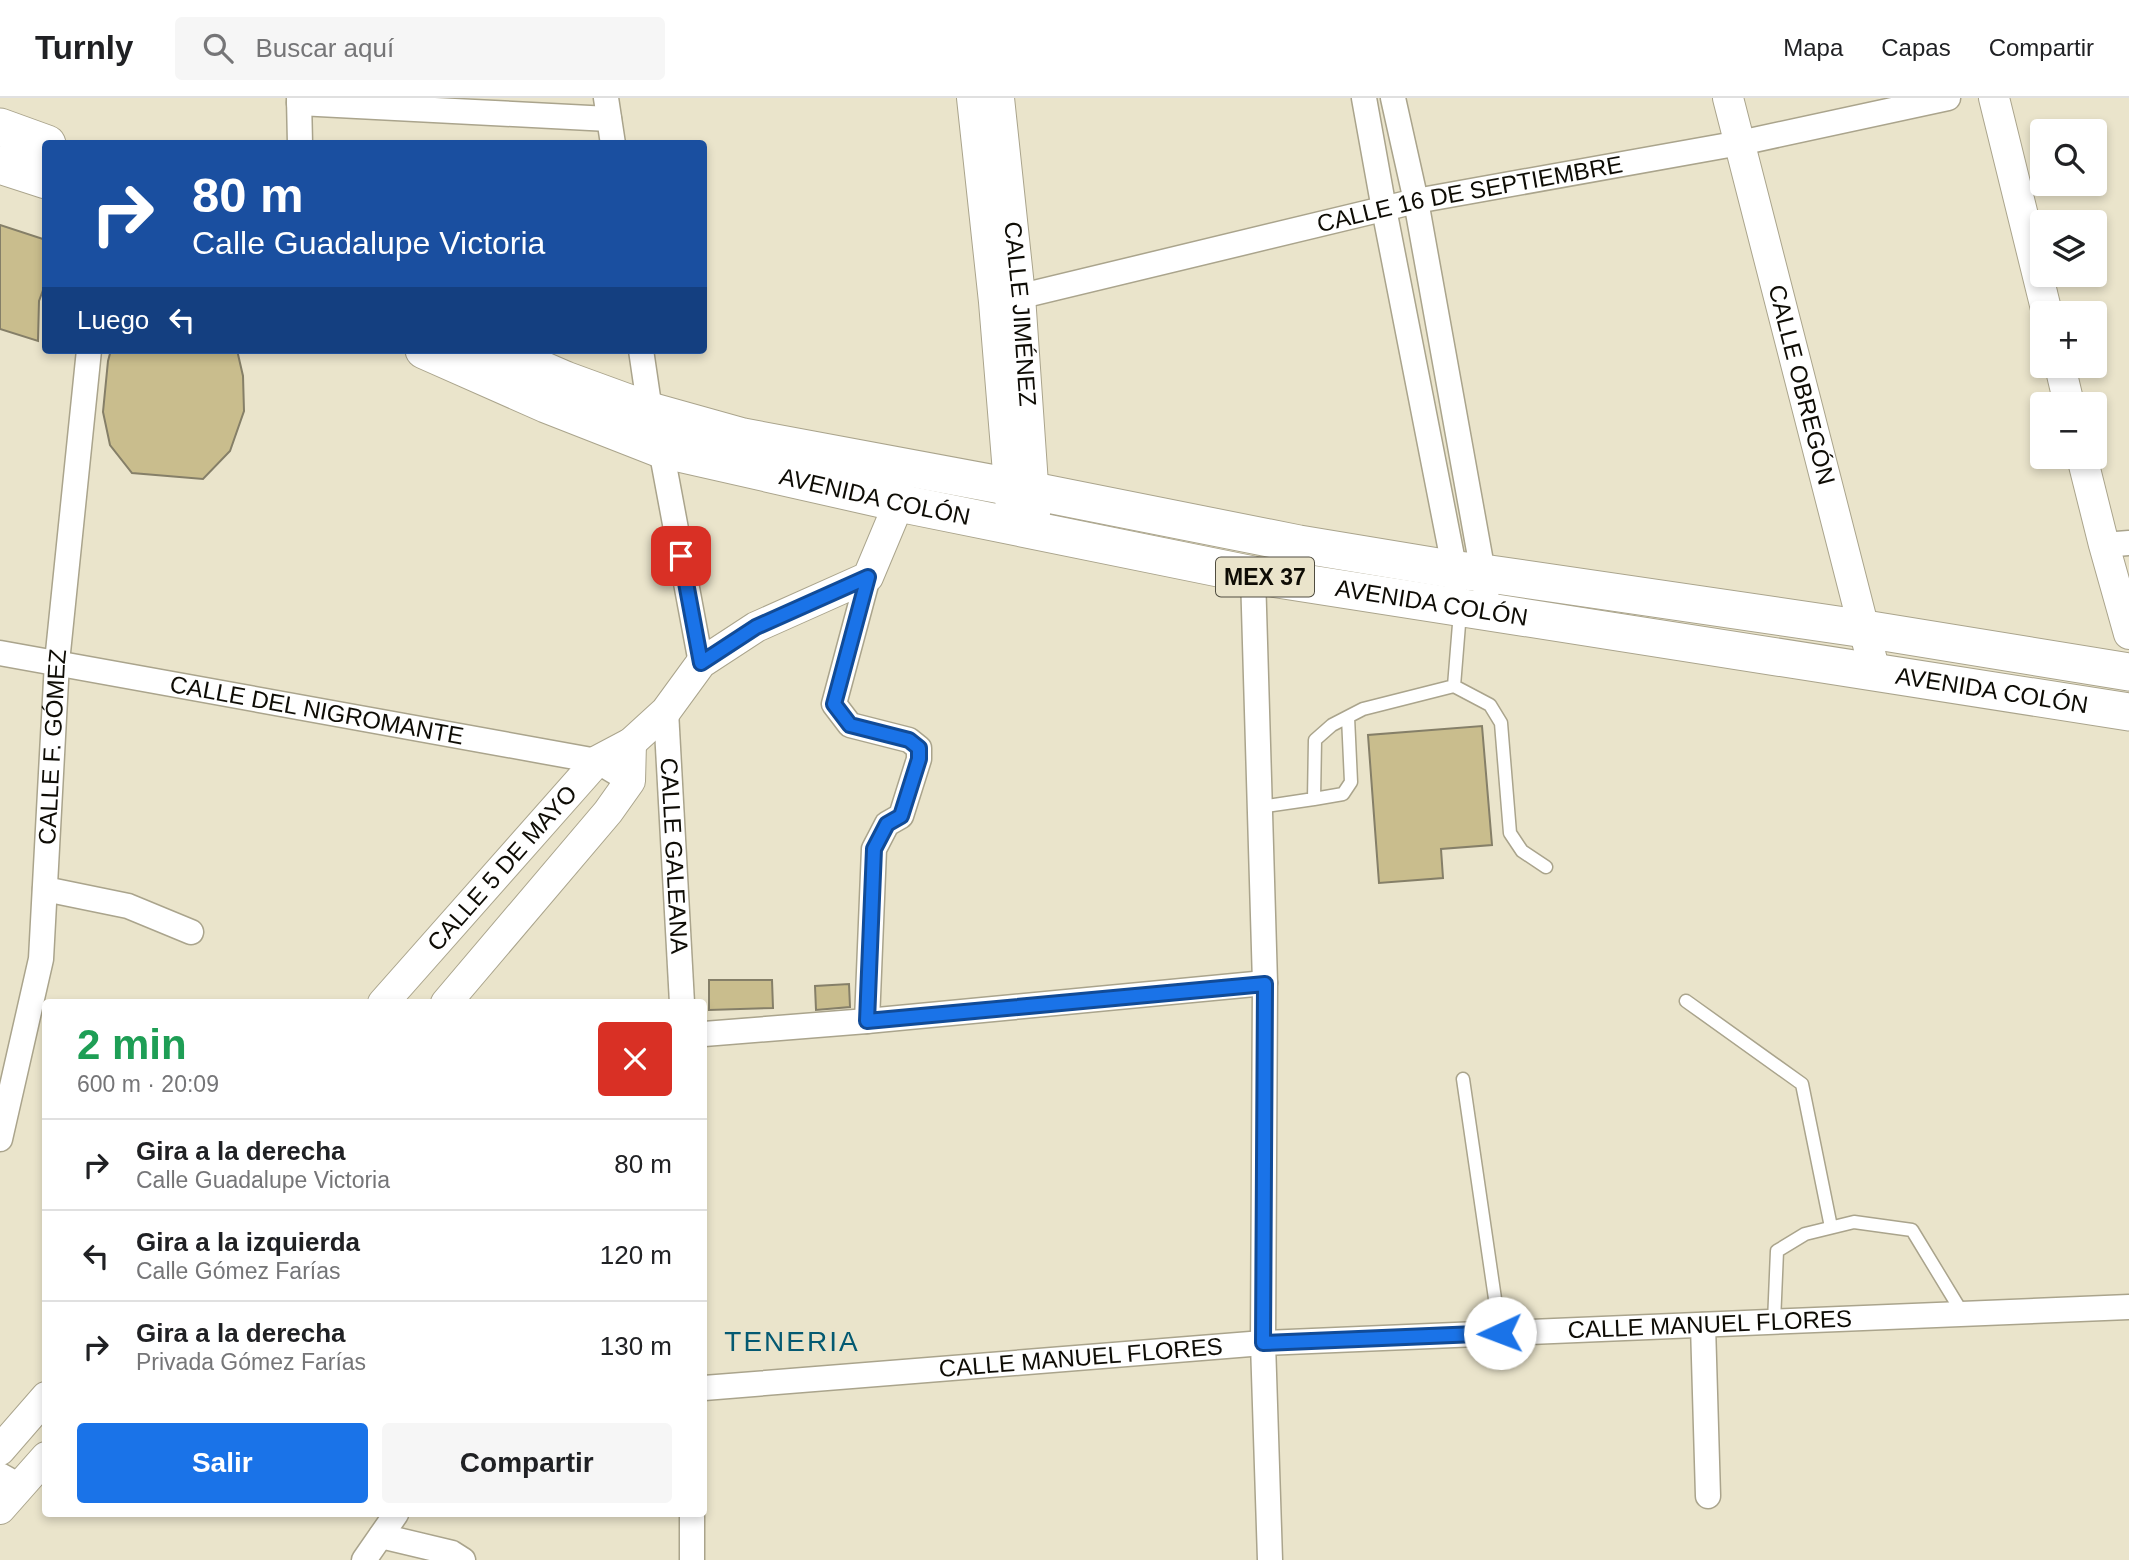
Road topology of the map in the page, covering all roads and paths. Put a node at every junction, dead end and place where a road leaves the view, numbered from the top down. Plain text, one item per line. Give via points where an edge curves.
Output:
1 (972, 98) edge
2 (999, 98) edge
3 (1364, 98) edge
4 (1393, 98) edge
5 (1728, 98) edge
6 (1948, 98) edge
7 (1994, 98) edge
8 (299, 101) edge
9 (609, 120) edge
10 (0, 127) edge
11 (300, 140) edge
12 (42, 142) edge
13 (1740, 143) junction
14 (0, 165) edge
15 (42, 179) edge
16 (995, 186) junction
17 (1416, 201) junction
18 (1384, 209) junction
19 (1007, 299) junction
20 (2044, 301) edge
21 (89, 354) edge
22 (433, 354) edge
23 (505, 354) edge
24 (642, 354) edge
25 (650, 411) junction
26 (661, 449) junction
27 (898, 467) junction
28 (2087, 469) edge
29 (1022, 490) junction
30 (899, 503) junction
31 (1025, 529) junction
32 (2116, 544) edge
33 (1470, 571) junction
34 (1253, 575) junction
35 (868, 577) junction
36 (1474, 610) junction
37 (1865, 629) junction
38 (2129, 634) edge
39 (0, 653) edge
40 (57, 662) junction
41 (701, 663) junction
42 (1875, 672) junction
43 (2129, 673) edge
44 (1454, 686) junction
45 (666, 711) junction
46 (2129, 712) edge
47 (1348, 717) junction
48 (631, 743) junction
49 (597, 761) junction
50 (630, 781) junction
51 (1314, 799) junction
52 (1259, 807) junction
53 (1546, 867) dead end
54 (45, 889) junction
55 (191, 932) dead end
56 (1265, 984) junction
57 (387, 999) edge
58 (449, 999) edge
59 (682, 999) edge
60 (1686, 1001) dead end
61 (867, 1021) junction
62 (707, 1034) edge
63 (1463, 1079) dead end
64 (0, 1139) edge
65 (1831, 1227) junction
66 (2129, 1307) edge
67 (1963, 1314) junction
68 (1774, 1322) junction
69 (1703, 1325) junction
70 (1500, 1333) junction
71 (1263, 1343) junction
72 (707, 1388) edge
73 (42, 1404) edge
74 (0, 1450) edge
75 (42, 1460) edge
76 (10, 1480) edge
77 (1708, 1496) dead end
78 (0, 1509) edge
79 (394, 1517) edge
80 (692, 1517) edge
81 (381, 1536) junction
82 (364, 1560) edge
83 (463, 1560) edge
84 (692, 1560) edge
85 (1270, 1560) edge

1 - 16 street, CALLE JIMÉNEZ
2 - 16 street, CALLE JIMÉNEZ
3 - 18 street
4 - 17 street
5 - 13 street, CALLE OBREGÓN
6 - 13 street, CALLE 16 DE SEPTIEMBRE
7 - 20 street
8 - 9 street
8 - 11 street
10 - 12 main road
13 - 17 street, CALLE 16 DE SEPTIEMBRE
13 - 37 street, CALLE OBREGÓN
14 - 15 main road
16 - 19 street, CALLE JIMÉNEZ
17 - 18 street, CALLE 16 DE SEPTIEMBRE
17 - 33 street
18 - 19 street, CALLE 16 DE SEPTIEMBRE
18 - 33 street
19 - 29 street, CALLE JIMÉNEZ
21 - 40 street, CALLE F. GÓMEZ
22 - 26 main road, AVENIDA COLÓN / MEX 37
23 - 25 main road, AVENIDA COLÓN / MEX 37
24 - 25 street
25 - 27 main road, AVENIDA COLÓN / MEX 37 via 743,437
26 - 30 main road, AVENIDA COLÓN / MEX 37
26 - 41 street
27 - 29 main road, AVENIDA COLÓN / MEX 37
27 - 30 street
28 - 32 street
29 - 31 street, CALLE JIMÉNEZ
29 - 33 main road, AVENIDA COLÓN / MEX 37 via 1299,544
30 - 31 main road, AVENIDA COLÓN / MEX 37
30 - 35 street
31 - 34 main road, AVENIDA COLÓN / MEX 37
32 - 38 street
33 - 36 street
33 - 37 main road, AVENIDA COLÓN / MEX 37
34 - 36 main road, AVENIDA COLÓN / MEX 37
34 - 52 street
35 - 41 street, CALLE 5 DE MAYO via 756,627
35 - 61 street via 834,704 850,725 909,740 919,748 919,759 901,816 887,824 874,849
36 - 42 main road, AVENIDA COLÓN / MEX 37
36 - 44 lane
37 - 42 street, CALLE OBREGÓN
37 - 43 main road, AVENIDA COLÓN / MEX 37
39 - 40 street, CALLE DEL NIGROMANTE
40 - 49 street, CALLE DEL NIGROMANTE
40 - 54 street, CALLE F. GÓMEZ
41 - 45 street, CALLE 5 DE MAYO
42 - 46 main road, AVENIDA COLÓN / MEX 37
44 - 47 lane
44 - 53 lane via 1490,705 1501,723 1510,833 1522,851
45 - 48 street, CALLE 5 DE MAYO
45 - 59 street, CALLE GALEANA
47 - 51 lane via 1315,740
47 - 51 lane via 1351,782 1343,794
48 - 49 street, CALLE 5 DE MAYO
48 - 50 street
49 - 50 street, CALLE DEL NIGROMANTE
49 - 57 street, CALLE 5 DE MAYO
50 - 58 street, CALLE 5 DE MAYO
51 - 52 lane
52 - 56 street
54 - 55 street via 128,906
54 - 64 street, CALLE F. GÓMEZ via 41,958
56 - 61 street
56 - 71 street
60 - 65 lane via 1802,1084
61 - 62 street
63 - 70 lane
65 - 67 lane via 1854,1222 1912,1230
65 - 68 lane via 1805,1234 1777,1251
66 - 67 street, CALLE MANUEL FLORES
67 - 68 street, CALLE MANUEL FLORES
68 - 69 street, CALLE MANUEL FLORES
69 - 70 street, CALLE MANUEL FLORES
69 - 77 street
70 - 71 street, CALLE MANUEL FLORES
71 - 72 street, CALLE MANUEL FLORES
71 - 85 street
73 - 74 street
75 - 76 street
76 - 78 street
79 - 81 street
80 - 84 street
81 - 82 street
81 - 83 street via 452,1553

